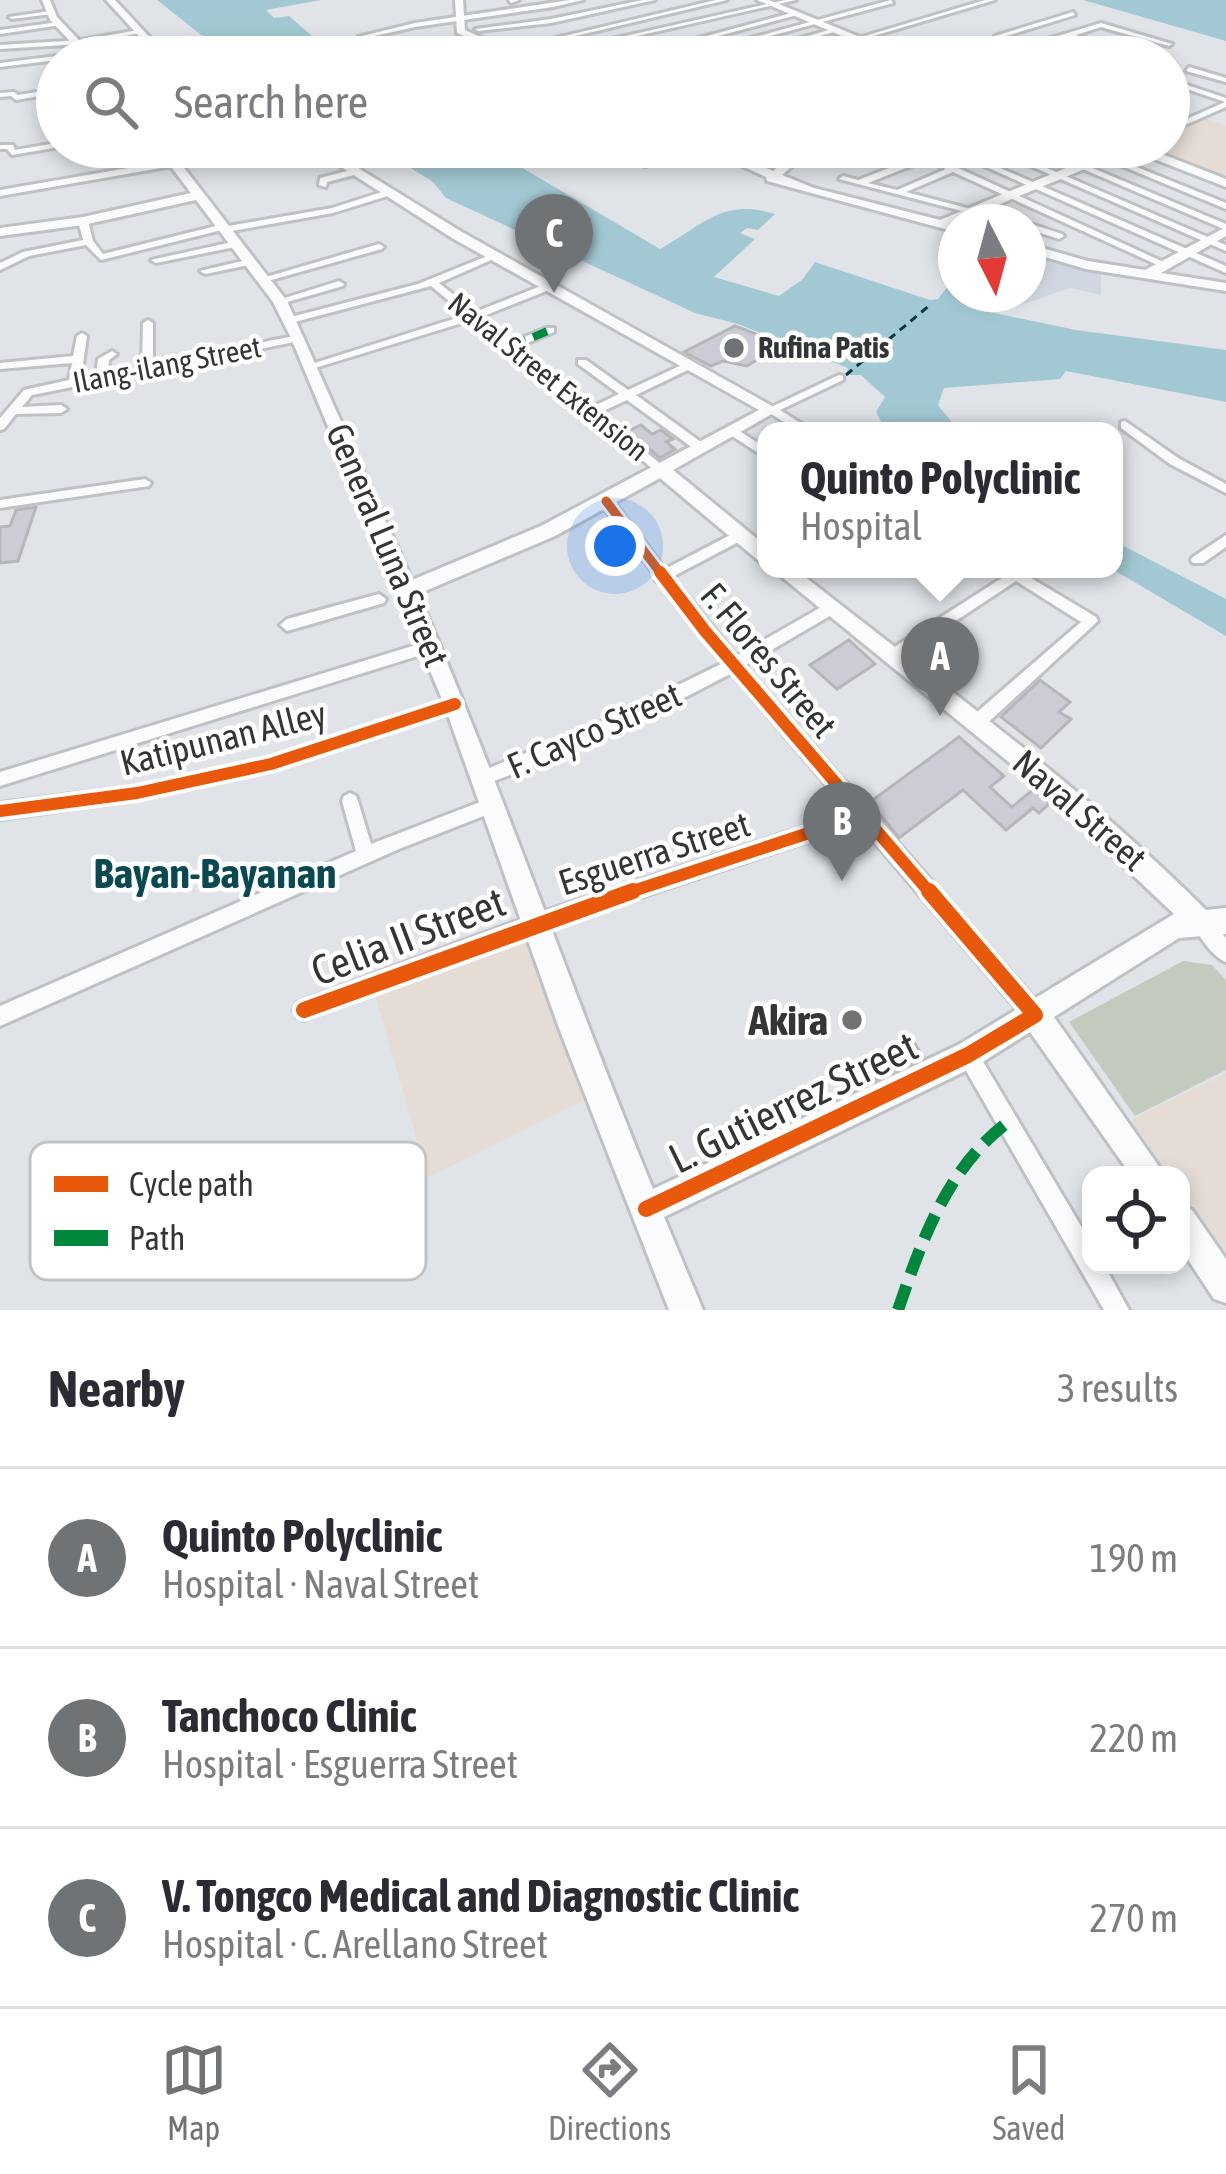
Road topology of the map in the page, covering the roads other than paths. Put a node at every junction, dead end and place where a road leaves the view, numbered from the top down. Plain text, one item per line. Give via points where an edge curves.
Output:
1 (110, 0) edge
2 (459, 0) edge
3 (580, 0) edge
4 (652, 0) edge
5 (724, 0) edge
6 (793, 0) edge
7 (947, 0) edge
8 (992, 0) edge
9 (766, 2) edge
10 (891, 2) edge
11 (48, 7) edge
12 (968, 7) junction
13 (625, 11) dead end
14 (795, 14) junction
15 (1072, 14) dead end
16 (14, 15) dead end
17 (641, 19) junction
18 (815, 22) junction
19 (59, 24) junction
20 (662, 28) junction
21 (462, 29) junction
22 (836, 30) junction
23 (0, 32) edge
24 (138, 32) junction
25 (1070, 35) junction
26 (70, 36) edge
27 (113, 36) edge
28 (142, 36) edge
29 (369, 36) edge
30 (444, 36) edge
31 (475, 36) edge
32 (568, 36) edge
33 (627, 36) edge
34 (678, 36) edge
35 (712, 36) edge
36 (762, 36) edge
37 (814, 36) edge
38 (851, 36) edge
39 (868, 36) edge
40 (1000, 36) edge
41 (1066, 36) edge
42 (1073, 36) edge
43 (1140, 36) edge
44 (36, 45) edge
45 (0, 47) edge
46 (36, 61) edge
47 (0, 65) edge
48 (1212, 66) dead end
49 (1226, 71) edge
50 (1190, 74) edge
51 (1190, 75) edge
52 (1226, 80) edge
53 (1190, 90) edge
54 (1226, 90) edge
55 (0, 95) edge
56 (36, 95) edge
57 (1225, 105) edge
58 (1190, 121) edge
59 (0, 147) edge
60 (36, 149) edge
61 (115, 168) edge
62 (179, 168) edge
63 (349, 168) edge
64 (750, 168) edge
65 (783, 168) edge
66 (898, 168) edge
67 (993, 168) edge
68 (1040, 168) edge
69 (1079, 168) edge
70 (1083, 168) edge
71 (1131, 168) edge
72 (1186, 168) edge
73 (953, 169) joint
74 (355, 172) junction
75 (1059, 176) junction
76 (771, 178) junction
77 (843, 179) dead end
78 (859, 183) junction
79 (1226, 183) edge
80 (323, 185) dead end
81 (1035, 186) junction
82 (0, 193) edge
83 (388, 193) junction
84 (897, 193) junction
85 (200, 195) junction
86 (1010, 197) junction
87 (947, 204) edge
88 (994, 204) edge
89 (1226, 206) edge
90 (83, 220) junction
91 (938, 223) edge
92 (32, 227) junction
93 (1226, 229) edge
94 (0, 232) edge
95 (1046, 232) edge
96 (1060, 236) dead end
97 (1209, 241) junction
98 (88, 242) junction
99 (155, 244) junction
100 (379, 247) dead end
101 (241, 248) junction
102 (1226, 248) edge
103 (1046, 253) edge
104 (1187, 253) junction
105 (26, 254) junction
106 (495, 256) junction
107 (156, 260) junction
108 (1166, 265) junction
109 (0, 267) edge
110 (1226, 270) edge
111 (205, 271) dead end
112 (1147, 274) junction
113 (157, 279) dead end
114 (433, 283) junction
115 (339, 284) dead end
116 (550, 286) junction
117 (1226, 287) edge
118 (475, 316) junction
119 (290, 320) junction
120 (148, 323) dead end
121 (550, 330) dead end
122 (82, 335) dead end
123 (512, 346) junction
124 (112, 354) dead end
125 (79, 359) junction
126 (582, 362) dead end
127 (690, 364) junction
128 (0, 366) edge
129 (311, 366) junction
130 (147, 371) junction
131 (839, 378) dead end
132 (101, 380) junction
133 (74, 384) junction
134 (630, 394) junction
135 (61, 409) dead end
136 (771, 410) junction
137 (12, 411) junction
138 (592, 412) junction
139 (792, 422) edge
140 (1125, 425) dead end
141 (0, 426) edge
142 (733, 431) junction
143 (701, 448) junction
144 (757, 448) edge
145 (662, 470) junction
146 (145, 483) dead end
147 (1226, 489) edge
148 (606, 501) junction
149 (0, 504) edge
150 (740, 535) junction
151 (1226, 540) edge
152 (757, 549) edge
153 (1198, 560) dead end
154 (661, 577) junction
155 (793, 578) edge
156 (1010, 578) edge
157 (1022, 578) edge
158 (403, 591) junction
159 (379, 598) dead end
160 (830, 609) junction
161 (287, 625) dead end
162 (432, 646) junction
163 (890, 657) junction
164 (735, 665) junction
165 (455, 704) junction
166 (975, 724) junction
167 (0, 778) edge
168 (483, 778) junction
169 (350, 801) dead end
170 (493, 805) junction
171 (856, 810) junction
172 (0, 811) edge
173 (366, 854) junction
174 (1214, 922) edge
175 (536, 923) junction
176 (1226, 953) edge
177 (304, 1010) dead end
178 (1035, 1015) junction
179 (0, 1016) edge
180 (968, 1054) junction
181 (1144, 1166) edge
182 (646, 1209) junction
183 (1190, 1234) edge
184 (1226, 1287) edge
185 (686, 1310) edge
186 (1117, 1310) edge

1 - 24 main road
2 - 21 main road
3 - 21 street
4 - 21 street via 551,22
5 - 17 street
6 - 9 street
7 - 12 street
8 - 12 street
9 - 14 main road
9 - 20 street
10 - 18 street
11 - 16 street
11 - 19 main road
12 - 39 street
13 - 17 street
14 - 18 main road
14 - 35 street
15 - 40 street
17 - 20 street
17 - 32 street
18 - 22 main road
18 - 36 street
19 - 23 street
19 - 26 main road
20 - 33 street
20 - 34 street
21 - 29 street via 422,22
21 - 30 street
21 - 31 main road
22 - 37 street
22 - 38 main road
24 - 27 street
24 - 28 main road
25 - 41 street
25 - 42 street
25 - 43 street via 1101,25
44 - 45 street
46 - 47 street
48 - 49 street
50 - 52 street
51 - 54 street
53 - 57 street
55 - 56 street
57 - 58 street
59 - 60 street
61 - 82 street
62 - 85 main road, General Luna Street
63 - 74 main road
64 - 76 main road
65 - 76 main road
66 - 78 street
67 - 81 street
68 - 75 street
69 - 75 main road
70 - 93 street
71 - 89 street
72 - 79 main road
73 - 84 street
73 - 86 street
74 - 80 street
74 - 83 main road
75 - 81 main road
75 - 97 street
76 - 91 main road
77 - 78 street
78 - 84 street
81 - 86 main road
81 - 104 street
83 - 101 street
83 - 106 main road
84 - 87 street
85 - 90 main road
85 - 101 main road, General Luna Street
86 - 88 main road
86 - 108 street
90 - 92 main road
90 - 98 street
92 - 94 main road
92 - 105 street
93 - 97 main road
95 - 96 street
97 - 102 street
97 - 104 main road
98 - 99 street via 100,257
98 - 105 street
99 - 101 street
99 - 107 street
100 - 101 street
101 - 107 street
101 - 111 street
101 - 119 main road, General Luna Street
103 - 112 main road
104 - 108 main road
104 - 110 street
105 - 109 street
106 - 114 street
106 - 116 main road
107 - 113 street
108 - 112 main road
112 - 117 main road
114 - 118 street, Naval Street Extension
114 - 119 street
115 - 119 street
116 - 118 street
116 - 127 main road
118 - 123 street, Naval Street Extension
118 - 129 street
119 - 129 main road, General Luna Street
119 - 130 street, Ilang-ilang Street
120 - 130 street
121 - 123 street
122 - 125 street
123 - 138 street, Naval Street Extension
124 - 132 street
125 - 128 street
125 - 133 street
126 - 134 street
127 - 134 street
127 - 136 main road
129 - 158 main road, General Luna Street
130 - 132 street, Ilang-ilang Street
131 - 136 street
132 - 133 street, Ilang-ilang Street
133 - 137 street, Ilang-ilang Street via 34,390
134 - 138 street
134 - 143 street
135 - 137 street
136 - 139 street
136 - 142 main road
137 - 141 street
138 - 145 street, Naval Street Extension
140 - 147 street
142 - 143 main road
142 - 144 street
143 - 145 main road
145 - 148 main road
145 - 150 main road
146 - 149 street
148 - 154 street, F. Flores Street
148 - 158 main road
150 - 152 main road
150 - 154 street
151 - 153 street
154 - 164 street, F. Flores Street
155 - 160 main road, Naval Street
156 - 163 street
157 - 166 street via 1091,621
158 - 162 main road, General Luna Street
159 - 161 street
160 - 163 main road, Naval Street
160 - 164 street, F. Cayco Street
162 - 165 main road, General Luna Street
162 - 167 street
163 - 166 main road, Naval Street
164 - 168 street, F. Cayco Street via 581,742
164 - 171 street, F. Flores Street
165 - 168 main road, General Luna Street
165 - 172 street, Katipunan Alley via 271,764
166 - 174 main road, Naval Street
168 - 170 main road, General Luna Street
169 - 173 street
170 - 173 street
170 - 175 main road, General Luna Street
171 - 175 street, Esguerra Street via 833,825
171 - 178 street, F. Flores Street
173 - 179 street
174 - 176 street
174 - 178 main road, L. Gutierrez Street via 1175,926
175 - 177 street, Celia II Street
175 - 182 main road, General Luna Street
178 - 180 main road, L. Gutierrez Street
178 - 181 main road
180 - 182 main road, L. Gutierrez Street
180 - 186 street
182 - 185 main road, General Luna Street
183 - 184 main road

